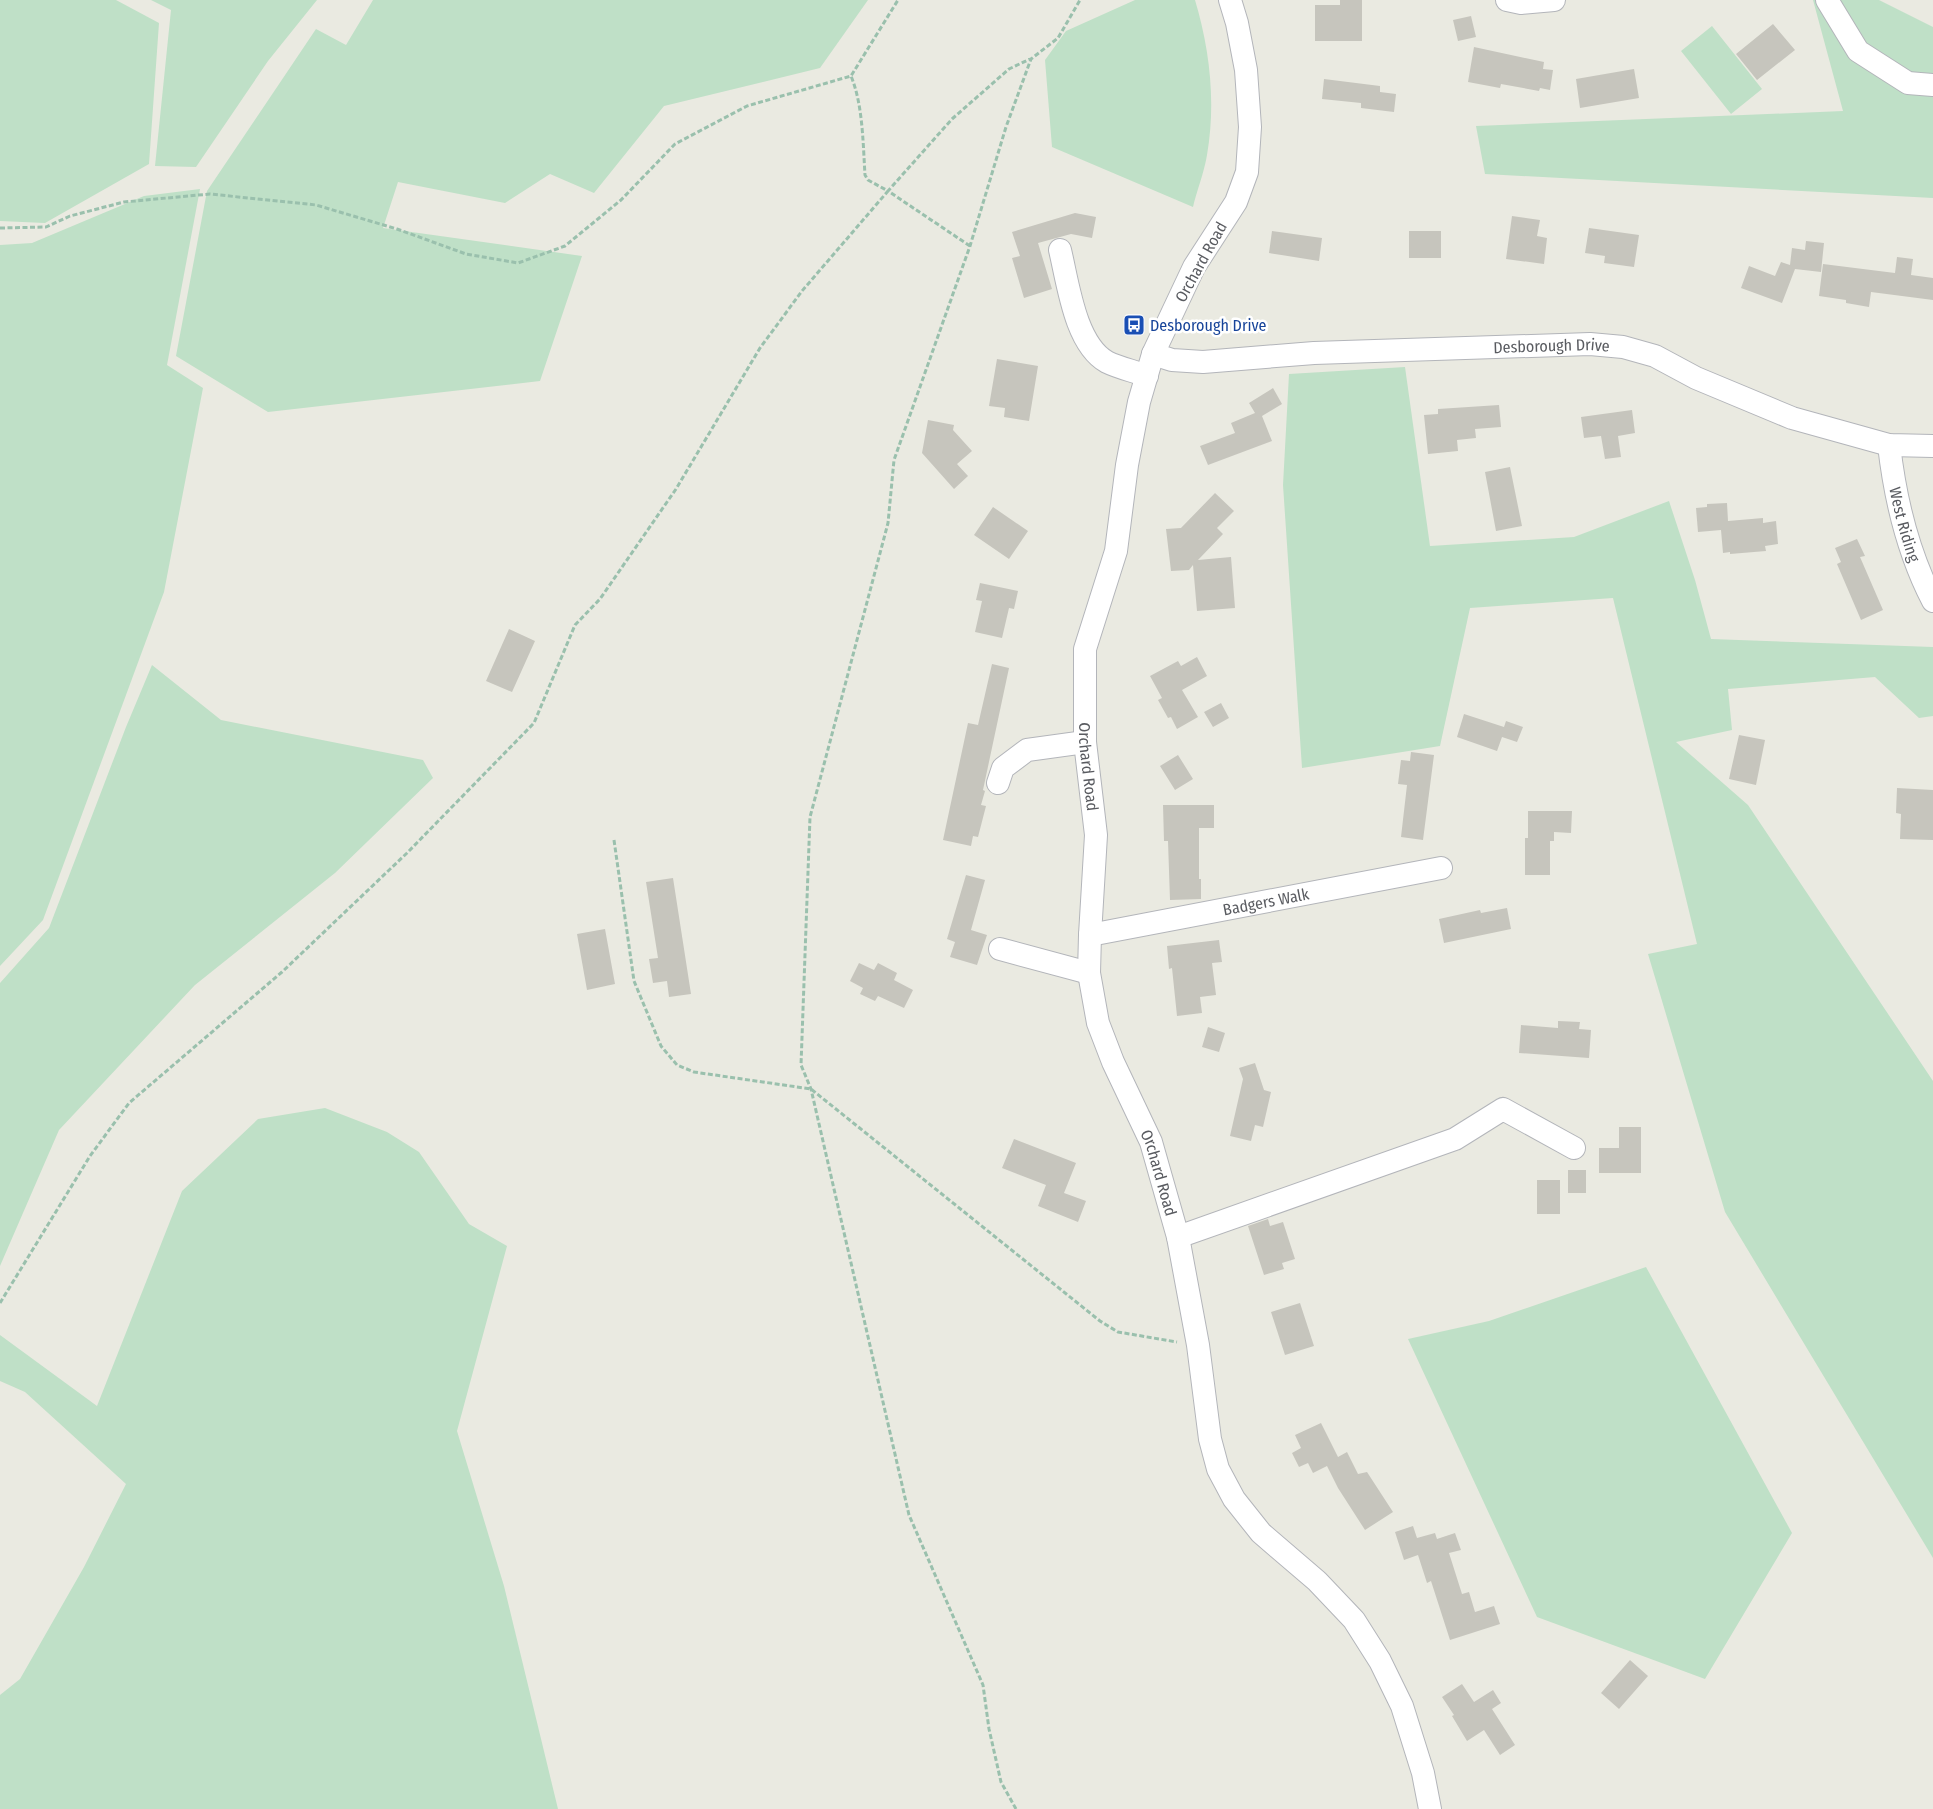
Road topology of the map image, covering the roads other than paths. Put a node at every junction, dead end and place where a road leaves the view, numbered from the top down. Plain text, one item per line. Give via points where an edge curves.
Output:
1 (1230, 0) edge
2 (1507, 0) edge
3 (1554, 0) edge
4 (1827, 0) edge
5 (1933, 85) edge
6 (1060, 250) dead end
7 (1153, 354) junction
8 (1147, 376) junction
9 (1888, 445) junction
10 (1933, 446) edge
11 (1933, 601) edge
12 (1085, 742) junction
13 (998, 783) dead end
14 (1441, 868) dead end
15 (1090, 935) junction
16 (1000, 948) dead end
17 (1089, 973) junction
18 (1574, 1148) dead end
19 (1178, 1238) junction
20 (1430, 1809) edge

1 - 7 street, Orchard Road via 1246,70 1250,128 1247,172 1236,202 1194,267
2 - 3 street via 1520,3
4 - 5 street via 1858,51 1908,83
6 - 8 street via 1076,318 1095,352 1106,361
7 - 8 street, Orchard Road
7 - 9 street, Desborough Drive via 1172,360 1203,362 1324,353 1590,344 1623,347 1655,356 1696,378 1792,418
8 - 12 street, Orchard Road via 1127,466 1116,551 1085,649
9 - 10 street, Desborough Drive
9 - 11 street, West Riding via 1907,538
12 - 13 street via 1027,750 1003,768
12 - 15 street, Orchard Road via 1096,835
14 - 15 street, Badgers Walk
15 - 17 street, Orchard Road
16 - 17 street
17 - 19 street, Orchard Road via 1098,1023 1151,1142
18 - 19 street via 1503,1109 1456,1139
19 - 20 street, Orchard Road via 1198,1345 1210,1439 1218,1469 1234,1499 1261,1533 1316,1581 1354,1620 1380,1661 1402,1706 1423,1773

